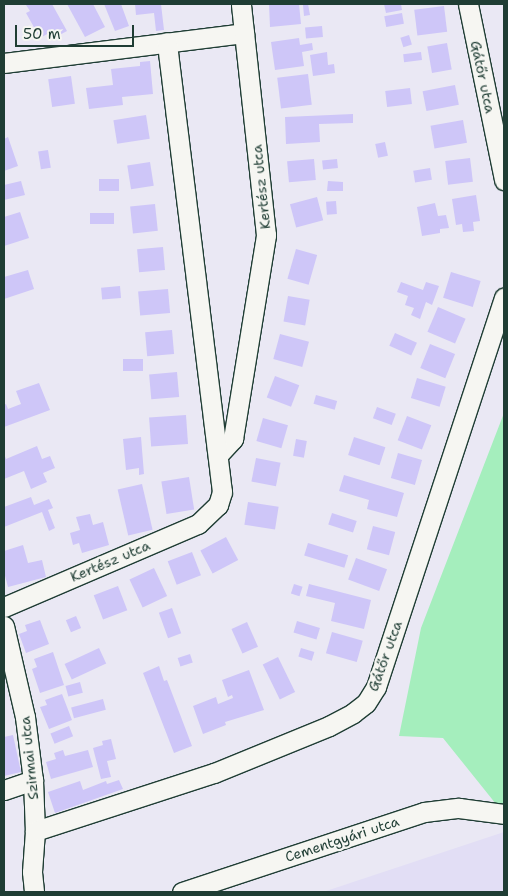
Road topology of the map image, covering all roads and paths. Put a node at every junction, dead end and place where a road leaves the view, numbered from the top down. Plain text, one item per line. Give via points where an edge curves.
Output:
1 (240, 4) edge
2 (468, 4) edge
3 (244, 33) junction
4 (167, 42) junction
5 (4, 63) edge
6 (504, 180) edge
7 (504, 298) edge
8 (219, 454) junction
9 (4, 607) edge
10 (4, 626) edge
11 (33, 780) junction
12 (4, 790) edge
13 (504, 814) edge
14 (35, 830) junction
15 (34, 892) edge
16 (182, 892) edge

1 - 3 street, Kertész utca
2 - 6 street, Gátőr utca
3 - 4 street
3 - 8 street, Kertész utca via 266,235 233,439
4 - 5 street
4 - 8 street, Kertész utca
7 - 14 street, Gátőr utca via 376,687 366,703 329,726 214,773
8 - 9 street, Kertész utca via 222,492 218,505 198,524
10 - 11 street, Szirmai utca via 25,717
11 - 12 street
11 - 14 street, Szirmai utca
13 - 16 street, Cementgyári utca via 458,808 424,812
14 - 15 street, Szirmai utca

